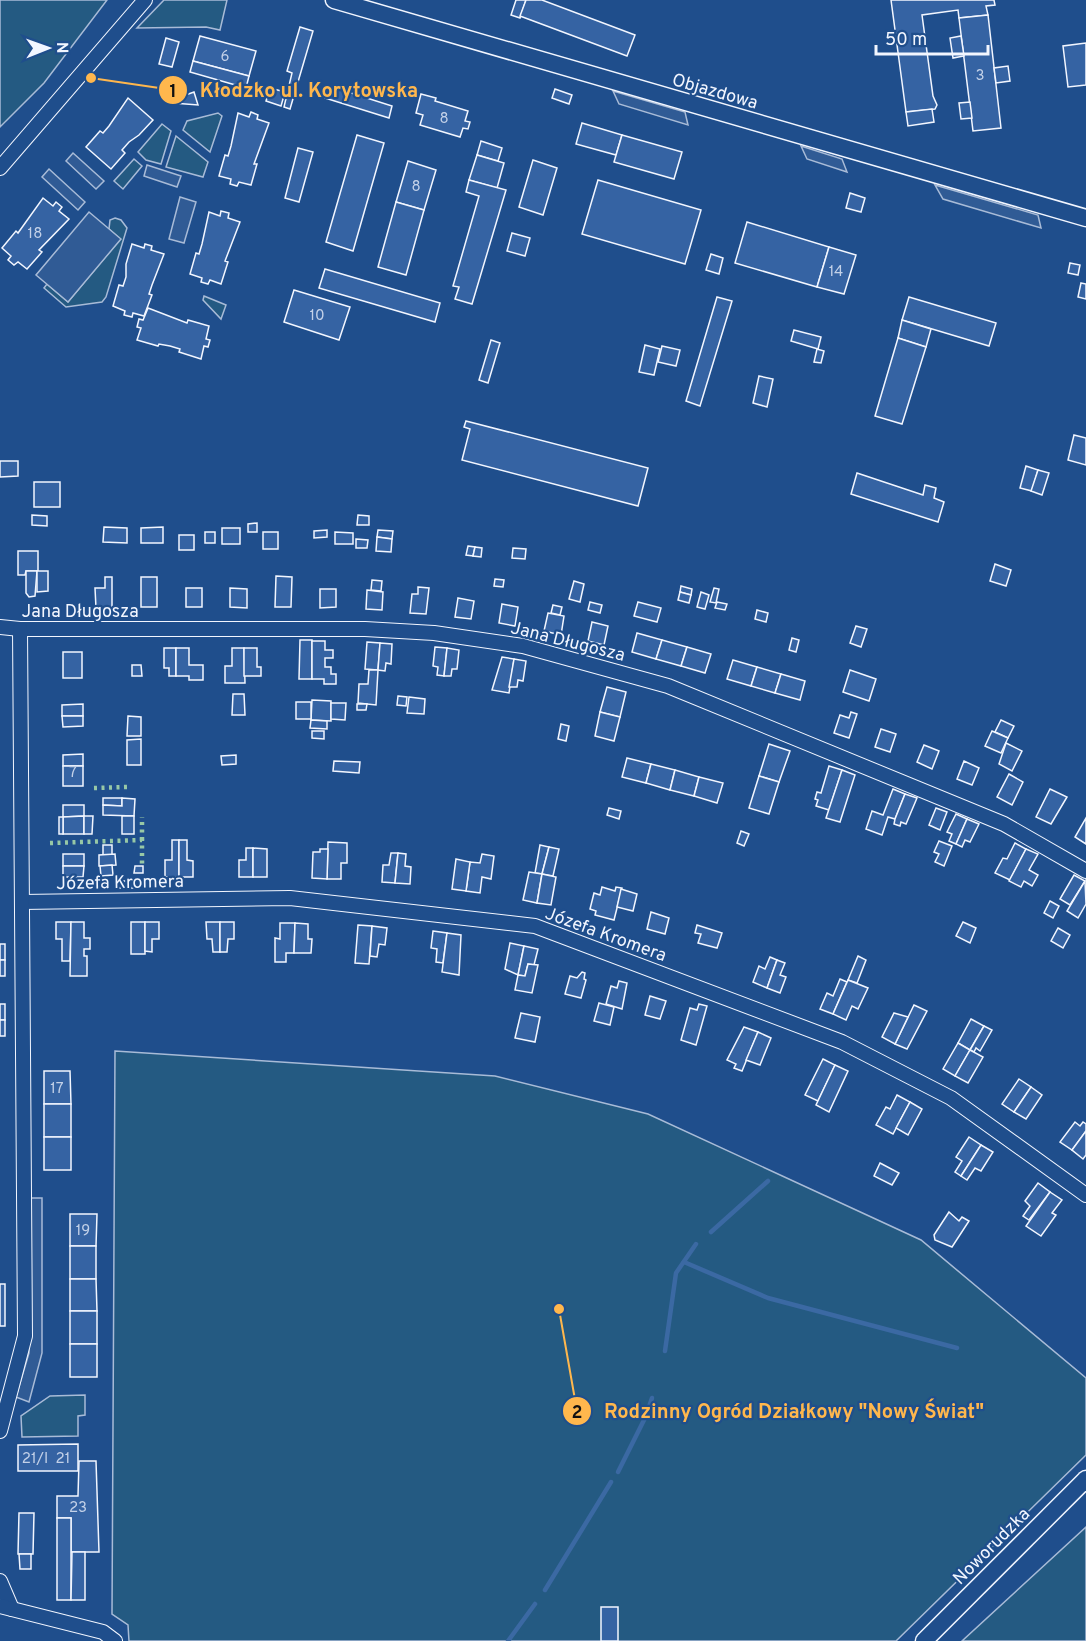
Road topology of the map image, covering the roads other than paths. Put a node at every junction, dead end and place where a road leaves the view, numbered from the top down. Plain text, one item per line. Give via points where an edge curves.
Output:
1 (145, 0) edge
2 (334, 0) edge
3 (0, 168) edge
4 (1086, 218) edge
5 (0, 627) edge
6 (20, 629) junction
7 (1086, 871) edge
8 (22, 902) junction
9 (1086, 1195) edge
10 (0, 1431) edge
11 (1086, 1479) edge
12 (0, 1581) edge
13 (6, 1608) edge
14 (115, 1641) edge
15 (924, 1641) edge

1 - 3 street
2 - 4 street, Objazdowa
5 - 6 street, Jana Długosza
6 - 7 street, Jana Długosza via 365,629 434,633 523,646 668,686 1004,824
6 - 8 street
8 - 9 street, Józefa Kromera via 290,898 535,926 842,1042 951,1098
8 - 10 street via 25,1336
11 - 15 street, Noworudzka
12 - 13 street
13 - 14 street via 103,1632

